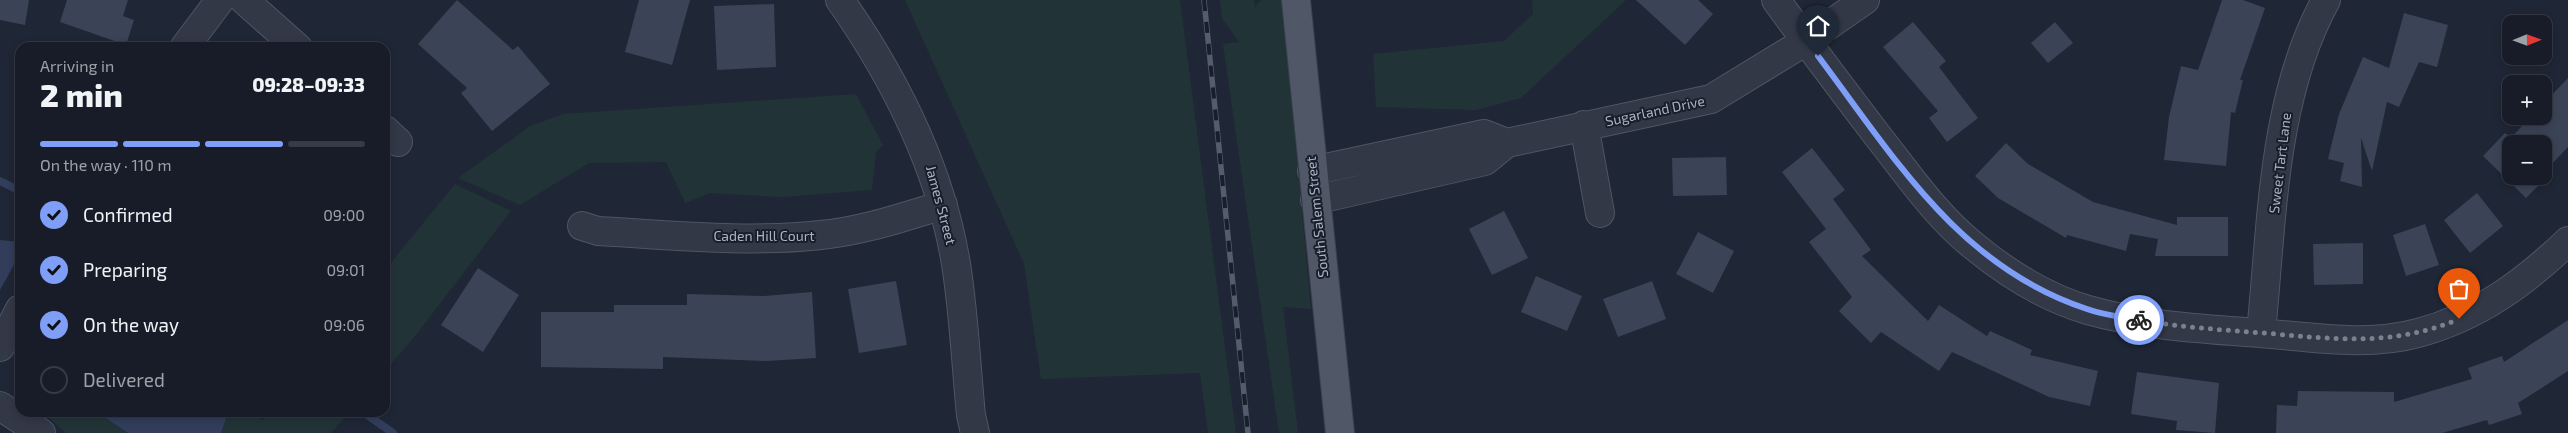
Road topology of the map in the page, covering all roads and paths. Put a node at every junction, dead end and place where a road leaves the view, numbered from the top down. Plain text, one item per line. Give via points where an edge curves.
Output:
1 (220, 0) edge
2 (244, 0) edge
3 (840, 0) edge
4 (1296, 0) edge
5 (1776, 0) edge
6 (1865, 0) edge
7 (2326, 0) edge
8 (1806, 41) junction
9 (188, 42) edge
10 (291, 42) edge
11 (1584, 125) junction
12 (1507, 143) junction
13 (1312, 171) junction
14 (1315, 200) junction
15 (943, 205) junction
16 (1600, 213) dead end
17 (582, 226) dead end
18 (2568, 241) edge
19 (15, 318) edge
20 (2261, 333) junction
21 (0, 347) edge
22 (0, 406) edge
23 (15, 416) edge
24 (17, 417) edge
25 (41, 433) edge
26 (975, 433) edge
27 (1340, 433) edge

1 - 9 street
2 - 10 street
3 - 15 street, James Street via 888,74 912,119
4 - 13 main road, South Salem Street
5 - 8 street
6 - 8 street, Sugarland Drive
7 - 20 street, Sweet Tart Lane via 2299,64 2282,129
8 - 11 street, Sugarland Drive via 1711,99
8 - 20 street via 1932,206 1974,246 2008,272 2043,292 2087,310 2188,328
11 - 12 street, Sugarland Drive
11 - 16 street
12 - 13 street via 1484,134
12 - 14 street, Sugarland Drive via 1485,161
13 - 14 main road, South Salem Street
14 - 27 main road, South Salem Street
15 - 17 street, Caden Hill Court via 864,228 785,238 598,231
15 - 26 street, James Street via 956,264
18 - 20 street via 2534,273 2499,298 2444,325 2416,334 2386,339 2340,340
19 - 21 street
22 - 23 street
24 - 25 street

